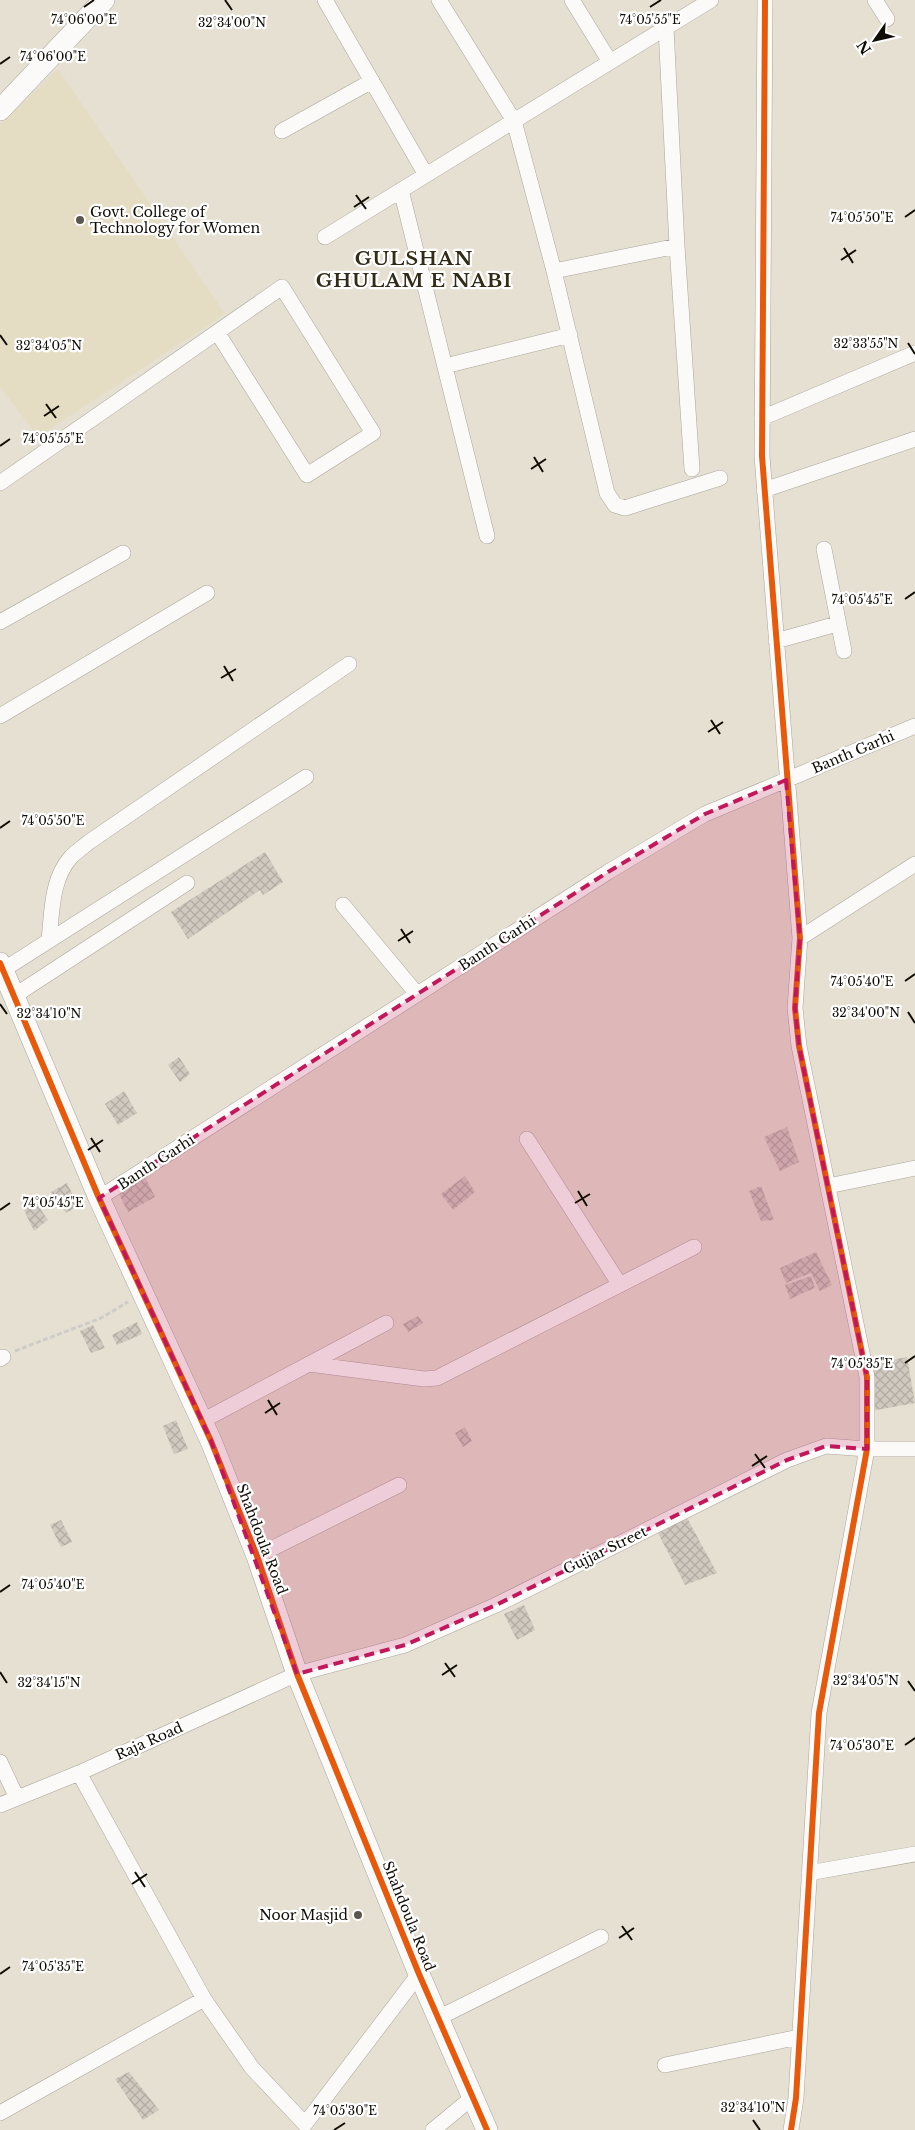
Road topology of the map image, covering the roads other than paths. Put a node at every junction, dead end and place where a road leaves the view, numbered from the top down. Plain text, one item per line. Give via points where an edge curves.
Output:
1 (104, 0) edge
2 (325, 0) edge
3 (439, 0) edge
4 (572, 0) edge
5 (711, 0) edge
6 (765, 0) edge
7 (875, 0) edge
8 (887, 19) dead end
9 (666, 28) junction
10 (610, 62) junction
11 (372, 81) junction
12 (0, 110) edge
13 (514, 121) junction
14 (282, 131) dead end
15 (426, 175) junction
16 (401, 190) junction
17 (325, 237) dead end
18 (677, 246) junction
19 (554, 271) junction
20 (217, 332) junction
21 (570, 335) junction
22 (915, 353) edge
23 (445, 366) junction
24 (762, 418) junction
25 (915, 439) edge
26 (692, 469) dead end
27 (720, 478) dead end
28 (0, 483) edge
29 (764, 490) junction
30 (487, 536) dead end
31 (824, 549) dead end
32 (123, 553) dead end
33 (207, 593) dead end
34 (0, 622) edge
35 (837, 624) junction
36 (776, 641) junction
37 (844, 651) dead end
38 (349, 664) dead end
39 (0, 716) edge
40 (915, 726) edge
41 (306, 777) dead end
42 (786, 780) junction
43 (915, 864) edge
44 (187, 883) dead end
45 (343, 905) dead end
46 (800, 938) junction
47 (49, 940) junction
48 (2, 966) edge
49 (416, 994) junction
50 (14, 996) junction
51 (527, 1139) dead end
52 (915, 1168) edge
53 (828, 1186) junction
54 (99, 1198) junction
55 (694, 1247) dead end
56 (620, 1285) junction
57 (386, 1323) dead end
58 (309, 1364) junction
59 (202, 1421) junction
60 (867, 1449) junction
61 (915, 1449) edge
62 (399, 1485) dead end
63 (256, 1556) junction
64 (297, 1674) junction
65 (0, 1762) edge
66 (79, 1773) junction
67 (17, 1798) junction
68 (0, 1806) edge
69 (915, 1854) edge
70 (809, 1873) junction
71 (601, 1937) dead end
72 (419, 1974) junction
73 (204, 1999) junction
74 (438, 2018) junction
75 (799, 2037) junction
76 (665, 2065) dead end
77 (472, 2097) junction
78 (0, 2113) edge
79 (303, 2127) edge
80 (433, 2130) edge
81 (487, 2130) edge
82 (791, 2130) edge

1 - 12 street
2 - 11 street
3 - 13 street
4 - 10 street
5 - 9 street
6 - 24 street
7 - 8 street
9 - 10 street
9 - 18 street
10 - 13 street
11 - 14 street
11 - 15 street
13 - 15 street
13 - 19 street
15 - 16 street
16 - 17 street
16 - 23 street
18 - 19 street
18 - 26 street
19 - 21 street
20 - 20 street via 307,475 373,433 282,287
20 - 28 street
21 - 23 street
21 - 27 street via 607,493 615,505 625,508
22 - 24 street
23 - 30 street
24 - 29 street
25 - 29 street
29 - 36 street
31 - 35 street
32 - 34 street
33 - 39 street
35 - 36 street
35 - 37 street
36 - 42 street
38 - 47 street via 70,858 54,891
40 - 42 street, Banth Garhi
41 - 47 street
42 - 46 street
42 - 49 street, Banth Garhi via 705,814
43 - 46 street
44 - 50 street
45 - 49 street
46 - 53 street via 795,1008 799,1046
47 - 48 street
48 - 50 street, Shahdoula Road
49 - 54 street, Banth Garhi
50 - 54 street, Shahdoula Road
51 - 56 street
52 - 53 street
53 - 60 street via 867,1377
54 - 59 street, Shahdoula Road
55 - 56 street
56 - 58 street via 437,1378
57 - 58 street
58 - 59 street
59 - 63 street, Shahdoula Road
60 - 61 street, Gujjar Street
60 - 64 street, Gujjar Street via 826,1446 787,1460 496,1605 405,1645
60 - 70 street via 819,1712
62 - 63 street
63 - 64 street, Shahdoula Road
64 - 66 street, Raja Road
64 - 72 street, Shahdoula Road
65 - 67 street
66 - 67 street, Raja Road
66 - 73 street
67 - 68 street, Raja Road
69 - 70 street
70 - 75 street
71 - 74 street
72 - 74 street, Shahdoula Road
72 - 79 street
73 - 78 street
73 - 79 street via 252,2068
74 - 77 street, Shahdoula Road
75 - 76 street
75 - 82 street
77 - 80 street
77 - 81 street, Shahdoula Road

